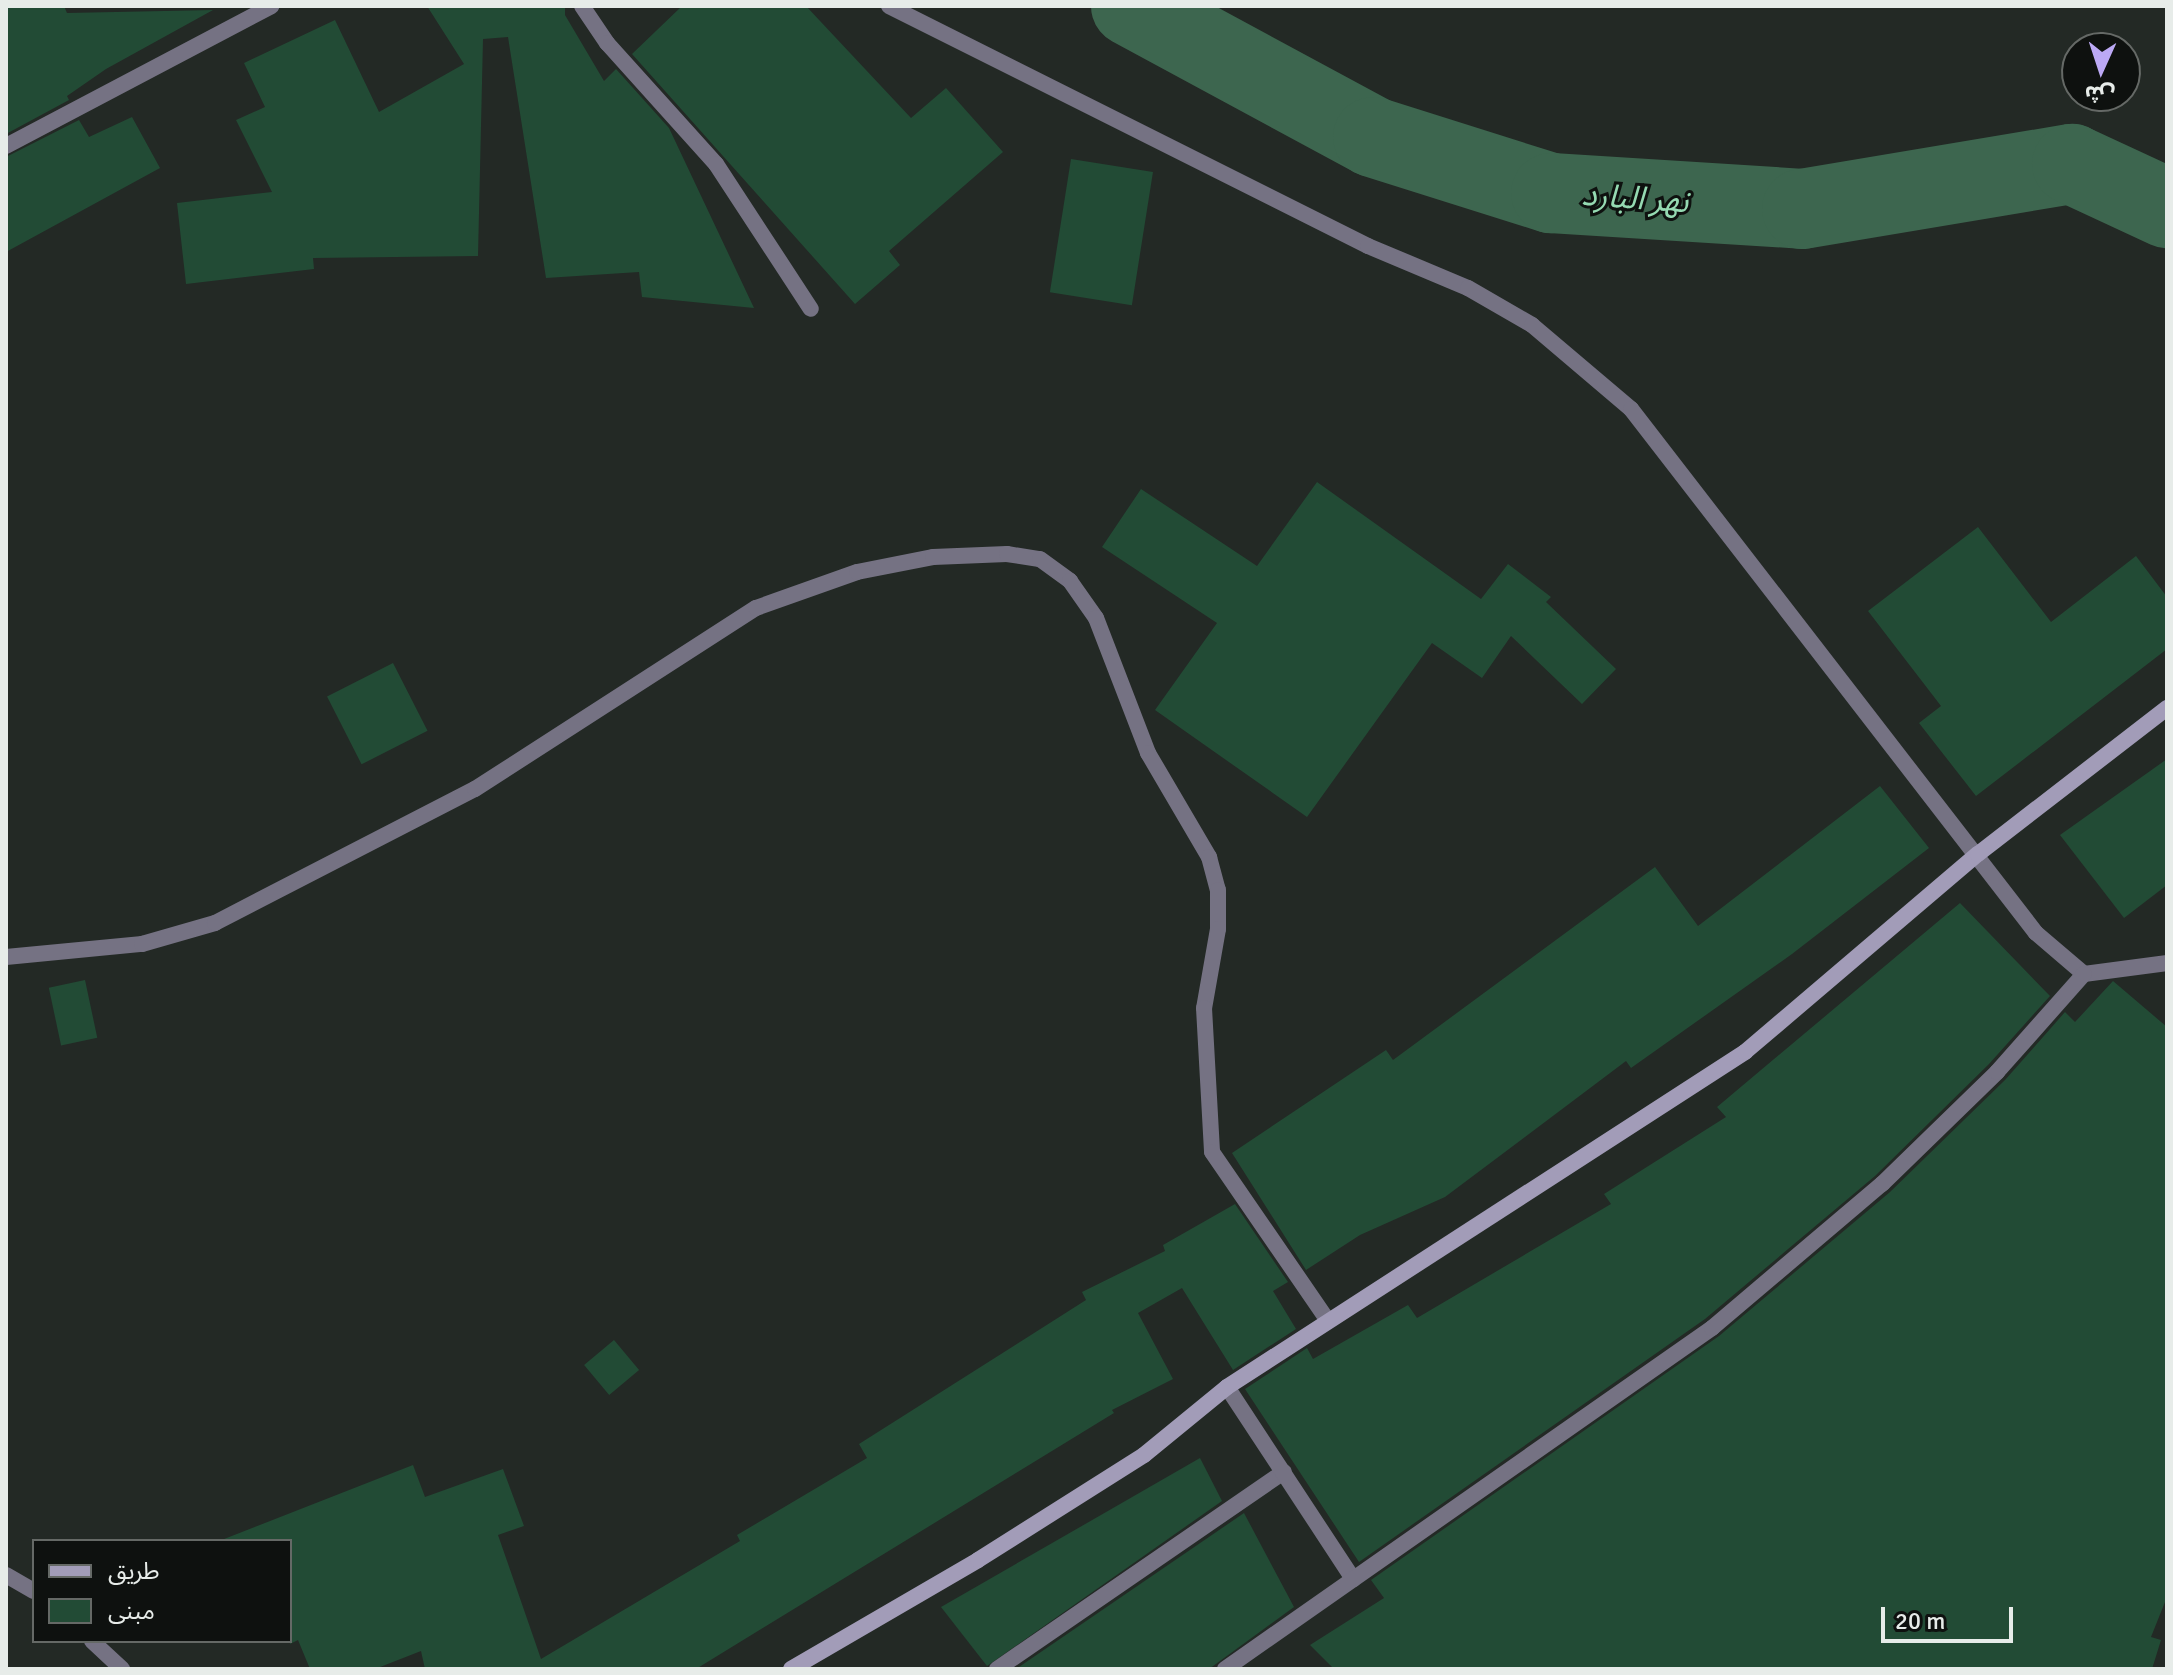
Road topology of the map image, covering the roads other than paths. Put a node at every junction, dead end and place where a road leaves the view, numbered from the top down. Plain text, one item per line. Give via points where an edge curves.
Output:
1 (271, 6) edge
2 (582, 6) edge
3 (889, 6) edge
4 (6, 146) edge
5 (811, 309) dead end
6 (2167, 708) edge
7 (1978, 854) junction
8 (6, 957) edge
9 (2167, 963) edge
10 (2084, 974) junction
11 (1328, 1321) junction
12 (1227, 1387) junction
13 (1284, 1472) junction
14 (6, 1575) edge
15 (1353, 1579) junction
16 (32, 1590) edge
17 (94, 1643) edge
18 (122, 1669) edge
19 (791, 1669) edge
20 (997, 1669) edge
21 (1225, 1669) edge

1 - 4 street
2 - 5 street via 607,43 716,164
3 - 7 street via 1353,239 1468,288 1532,325 1631,409
6 - 7 main road
7 - 10 street via 2036,933
7 - 11 main road via 1745,1052
8 - 11 street via 142,944 215,923 475,789 756,608 857,572 933,557 1007,554 1040,559 1070,581 1096,618 1148,753 1209,857 1218,890 1218,929 1204,1008 1212,1152
9 - 10 street
10 - 15 street via 1997,1072 1882,1184 1712,1328
11 - 12 main road
12 - 13 street
12 - 19 main road via 1144,1455
13 - 15 street
13 - 20 street
14 - 16 street
15 - 21 street
17 - 18 street

